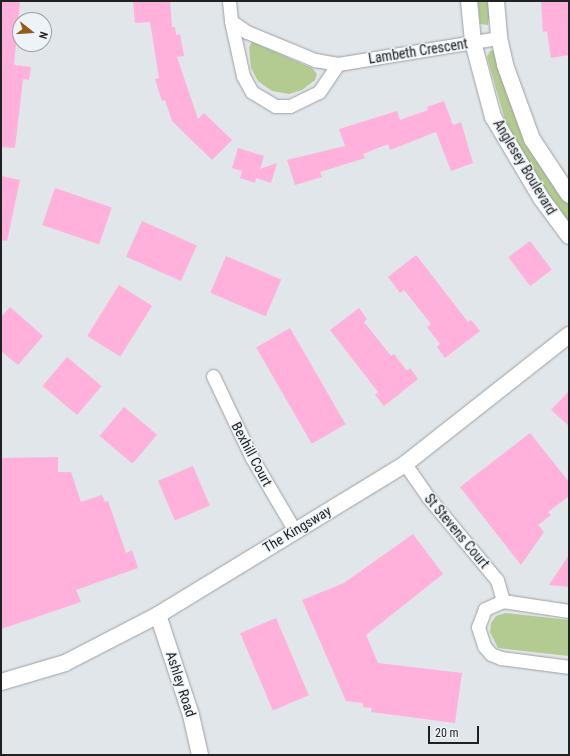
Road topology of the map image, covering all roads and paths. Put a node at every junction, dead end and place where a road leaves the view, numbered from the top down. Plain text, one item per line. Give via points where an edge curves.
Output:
1 (229, 1) edge
2 (469, 1) edge
3 (496, 1) edge
4 (231, 21) junction
5 (499, 38) junction
6 (473, 42) junction
7 (338, 64) junction
8 (569, 195) edge
9 (569, 236) edge
10 (569, 335) edge
11 (213, 376) dead end
12 (405, 464) junction
13 (294, 531) junction
14 (503, 601) junction
15 (569, 611) edge
16 (158, 615) junction
17 (569, 667) edge
18 (1, 682) edge
19 (200, 755) edge

1 - 4 street
2 - 6 street, Anglesey Boulevard
3 - 5 street, Anglesey Boulevard
4 - 7 street, Lambeth Crescent via 247,32 308,58
4 - 7 street via 244,76 252,92 275,106 290,106 319,92
5 - 6 street, Lambeth Crescent
5 - 8 street, Anglesey Boulevard via 505,65 532,139
6 - 7 street, Lambeth Crescent
6 - 9 street, Anglesey Boulevard via 493,117 541,198
10 - 12 street, The Kingsway
11 - 13 street, Bexhill Court via 252,458
12 - 13 street, The Kingsway
12 - 14 street, St Stevens Court via 428,497 497,580
13 - 16 street, The Kingsway
14 - 15 street
14 - 17 street via 485,609 480,617 480,636 491,654 501,658
16 - 18 street, The Kingsway via 65,663
16 - 19 street, Ashley Road via 191,715

